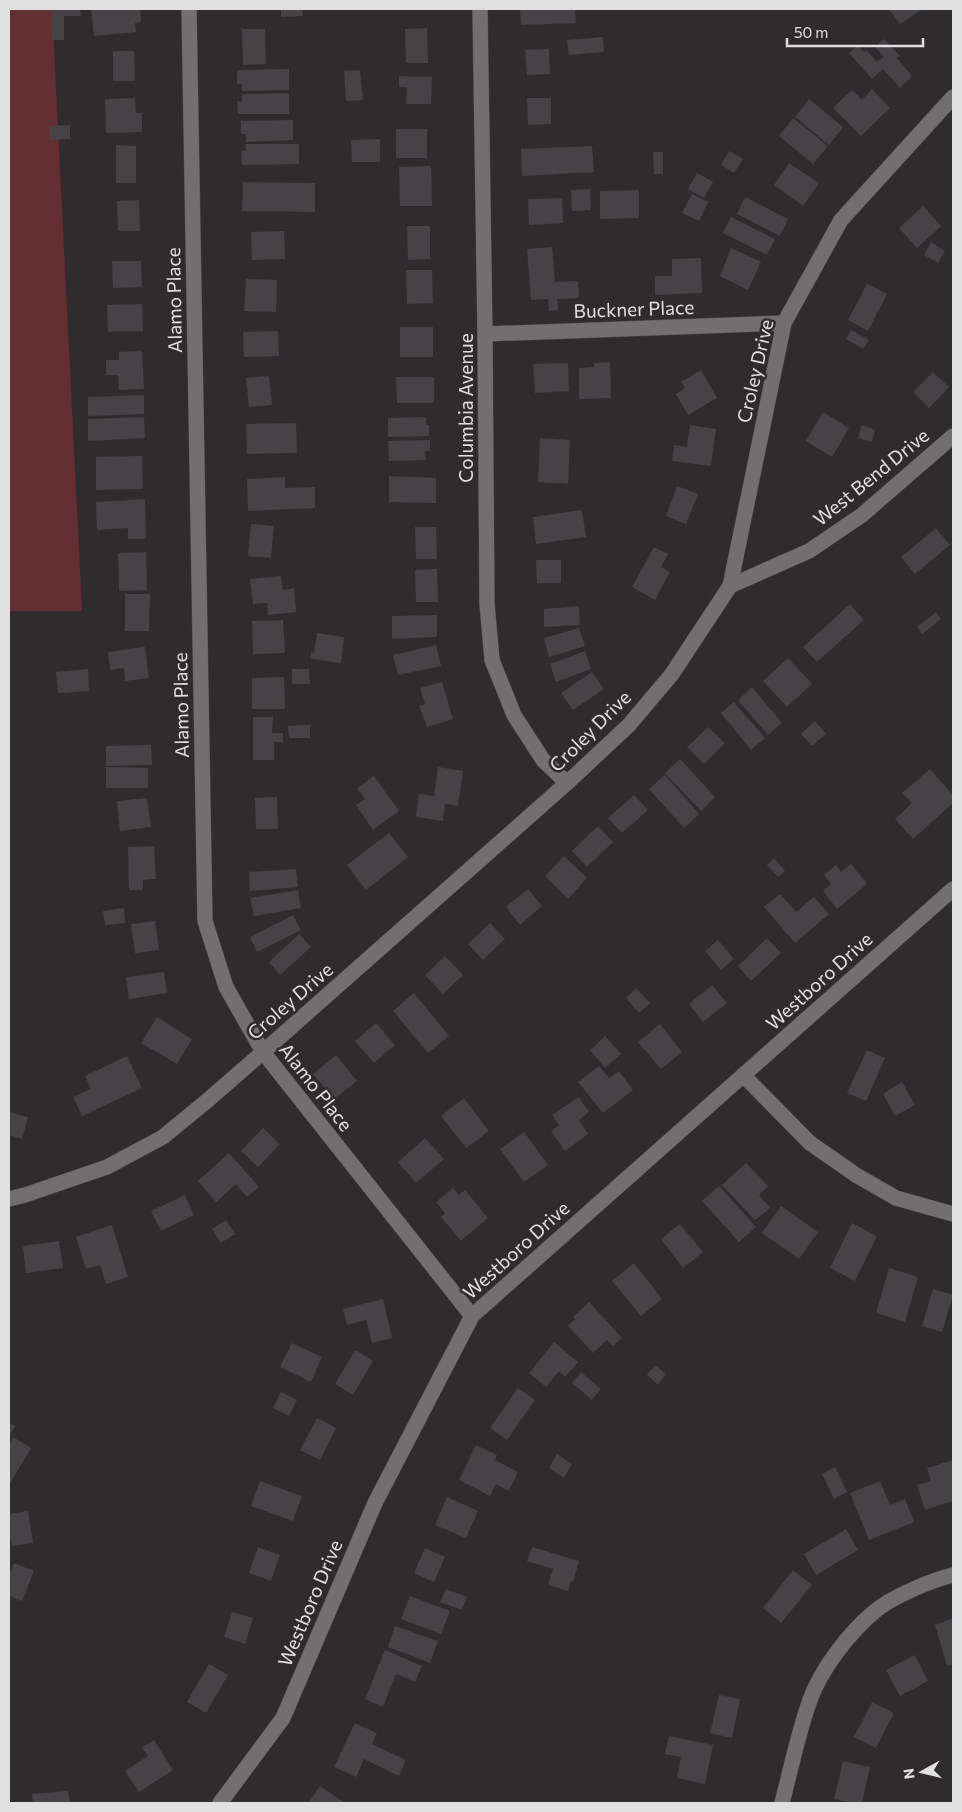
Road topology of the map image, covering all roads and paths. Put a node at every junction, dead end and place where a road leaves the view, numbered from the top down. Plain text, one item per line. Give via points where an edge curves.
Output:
1 (189, 9) edge
2 (480, 9) edge
3 (953, 97) edge
4 (784, 323) junction
5 (485, 334) junction
6 (953, 436) edge
7 (730, 586) junction
8 (567, 783) junction
9 (953, 888) edge
10 (263, 1052) junction
11 (743, 1075) junction
12 (9, 1199) edge
13 (953, 1214) edge
14 (472, 1316) junction
15 (953, 1575) edge
16 (220, 1803) edge
17 (782, 1803) edge

1 - 10 street, Alamo Place via 205,921 226,987
2 - 5 street, Columbia Avenue
3 - 4 street, Croley Drive via 841,220
4 - 5 street, Buckner Place
4 - 7 street, Croley Drive
5 - 8 street, Columbia Avenue via 487,604 492,660 514,715 543,760
6 - 7 street, West Bend Drive via 862,515 809,551
7 - 8 street, Croley Drive via 672,674 629,725
8 - 10 street, Croley Drive
9 - 11 street, Westboro Drive
10 - 12 street, Croley Drive via 162,1137 107,1167
10 - 14 street, Alamo Place
11 - 13 street via 810,1143 856,1175 896,1198
11 - 14 street, Westboro Drive
14 - 16 street, Westboro Drive via 375,1503 283,1718
15 - 17 street via 908,1592 875,1611 828,1665 810,1699

